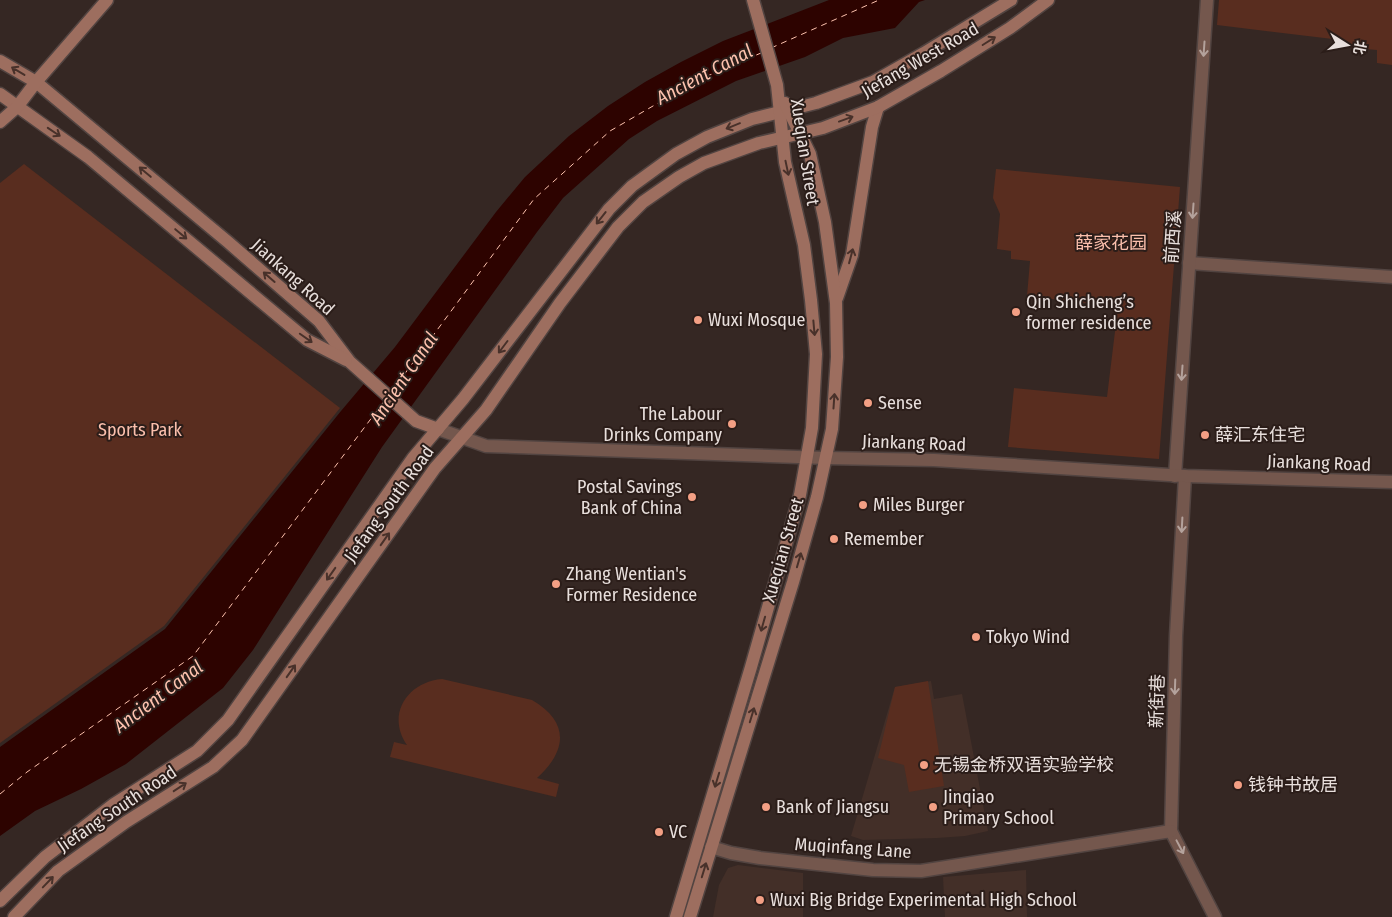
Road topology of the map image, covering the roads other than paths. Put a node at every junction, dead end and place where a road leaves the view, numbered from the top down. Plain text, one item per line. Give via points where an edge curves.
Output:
1 (108, 0) edge
2 (752, 0) edge
3 (1011, 0) edge
4 (1048, 0) edge
5 (1207, 0) edge
6 (0, 61) edge
7 (36, 82) junction
8 (0, 94) edge
9 (17, 107) junction
10 (878, 107) junction
11 (784, 111) junction
12 (0, 122) edge
13 (800, 133) junction
14 (782, 137) junction
15 (1189, 263) junction
16 (1392, 277) edge
17 (836, 303) junction
18 (350, 362) junction
19 (438, 429) junction
20 (462, 437) junction
21 (807, 457) junction
22 (826, 458) junction
23 (1180, 476) junction
24 (1392, 482) edge
25 (1171, 831) junction
26 (711, 847) junction
27 (0, 901) edge
28 (14, 917) edge
29 (676, 917) edge
30 (690, 917) edge
31 (1215, 917) edge

1 - 7 main road
2 - 11 main road, Xueqian Street
3 - 11 main road, Jiefang West Road via 873,82
10 -> 4 main road, Jiefang West Road via 987,42
5 -> 15 street, 前西溪
7 -> 6 main road, Jiankang Road
7 - 9 main road
18 -> 7 main road, Jiankang Road via 319,321
8 - 9 main road, Jiankang Road
9 - 12 main road
9 -> 18 main road, Jiankang Road via 88,157 307,340
13 -> 10 main road, Jiefang West Road via 823,128
17 -> 10 main road via 852,255
11 - 13 main road, Xueqian Street
11 - 14 main road, Xueqian Street
11 -> 19 main road, Jiefang South Road via 752,118 707,137 676,154 632,186 609,209
13 - 14 main road, Jiefang South Road
13 - 17 main road, Xueqian Street via 810,154 825,222
14 - 20 main road, Jiefang South Road via 704,163 643,202 618,228 560,303 486,410
14 -> 21 main road, Xueqian Street via 804,245 816,354
15 - 16 street
15 -> 23 street, 前西溪
22 -> 17 main road, Xueqian Street via 832,429 837,356
18 - 19 main road via 416,421
19 - 20 street, Jiankang Road
19 -> 27 main road, Jiefang South Road via 228,720 197,751 114,804 45,857
20 - 21 street, Jiankang Road via 486,446
28 -> 20 main road, Jiefang South Road via 58,871 126,822 213,767 242,740 435,468
21 - 22 street, Jiankang Road
21 -> 29 main road, Xueqian Street via 800,496
22 - 23 street, Jiankang Road via 934,460
26 -> 22 main road, Xueqian Street via 793,582
23 - 24 street, Jiankang Road
23 -> 25 street, 新街巷
25 - 26 street, Muqinfang Lane via 921,871 873,870 760,858
25 -> 31 street, 新街巷
30 -> 26 main road, Xueqian Street

